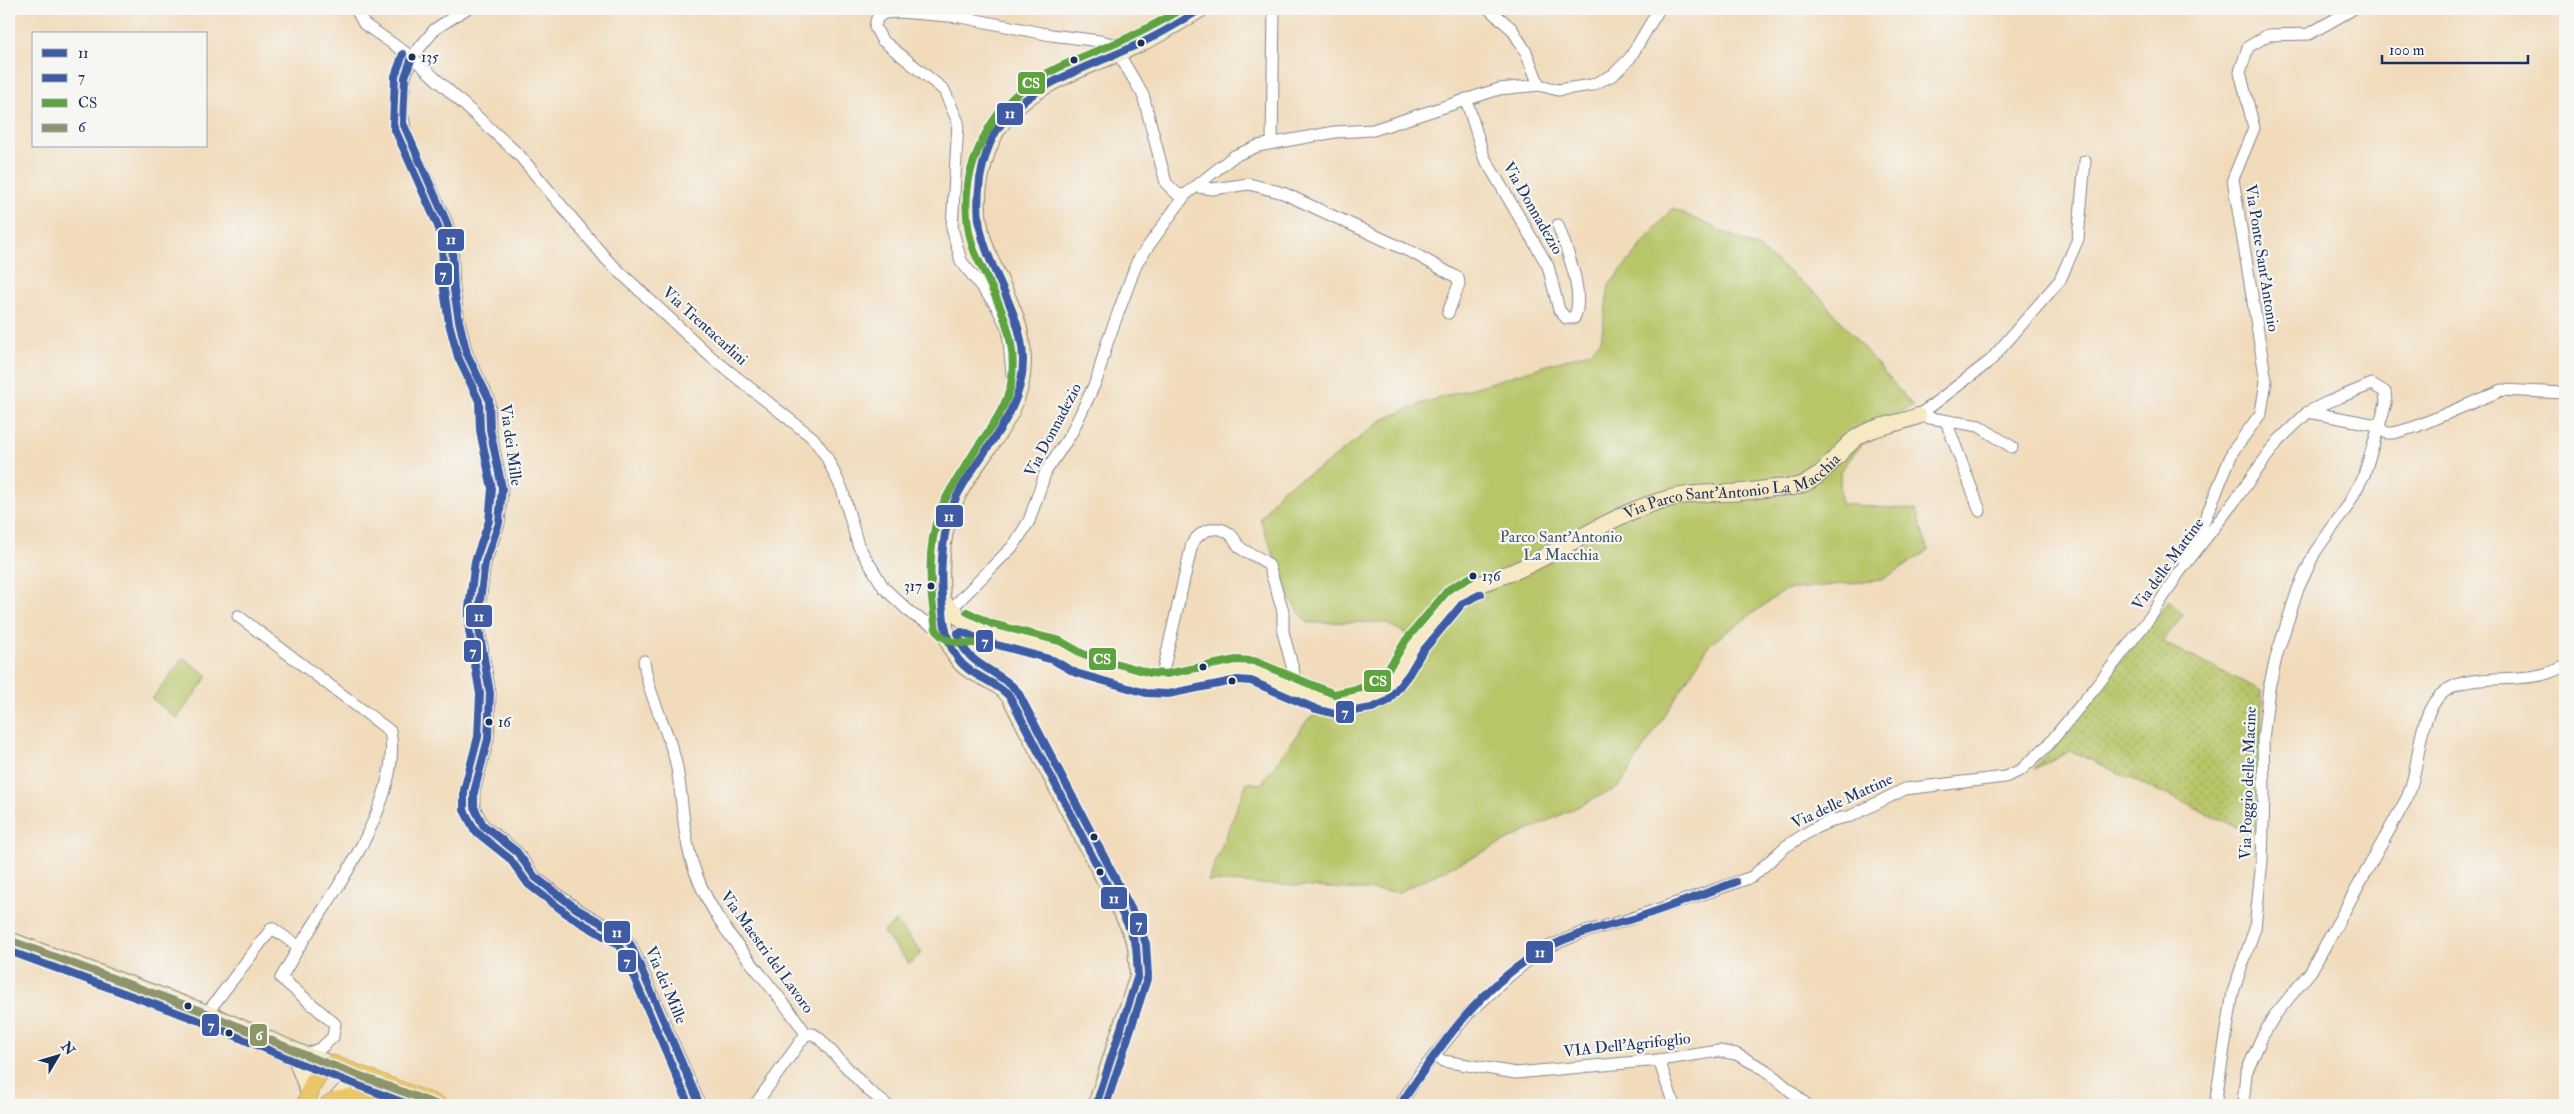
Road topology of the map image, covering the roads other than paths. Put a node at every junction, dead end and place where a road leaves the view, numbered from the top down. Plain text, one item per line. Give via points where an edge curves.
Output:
1 (356, 9) edge
2 (466, 9) edge
3 (1201, 9) edge
4 (1274, 9) edge
5 (1489, 9) edge
6 (1659, 9) edge
7 (2353, 9) edge
8 (1124, 50) junction
9 (412, 57) junction
10 (1539, 86) junction
11 (1466, 99) junction
12 (1272, 143) junction
13 (2085, 161) dead end
14 (1198, 187) junction
15 (1185, 195) junction
16 (1558, 225) dead end
17 (1448, 312) dead end
18 (2565, 393) edge
19 (1015, 402) junction
20 (2308, 412) junction
21 (1918, 416) junction
22 (1946, 421) junction
23 (2378, 424) junction
24 (2012, 447) dead end
25 (1980, 511) dead end
26 (2178, 574) junction
27 (946, 605) junction
28 (238, 616) dead end
29 (965, 627) junction
30 (946, 628) junction
31 (955, 655) junction
32 (644, 661) dead end
33 (2565, 665) edge
34 (1160, 684) junction
35 (1291, 688) junction
36 (9, 940) edge
37 (299, 948) junction
38 (207, 1013) junction
39 (806, 1034) junction
40 (282, 1045) junction
41 (304, 1055) junction
42 (1434, 1056) junction
43 (1659, 1060) junction
44 (332, 1064) junction
45 (351, 1072) junction
46 (395, 1089) junction
47 (308, 1099) edge
48 (331, 1103) edge
49 (438, 1105) edge
50 (700, 1105) edge
51 (755, 1105) edge
52 (887, 1105) edge
53 (1096, 1105) edge
54 (1400, 1105) edge
55 (1674, 1105) edge
56 (1807, 1105) edge
57 (2215, 1105) edge
58 (2243, 1105) edge

1 - 9 street via 364,24
2 - 9 street via 435,29
3 - 8 main road via 1160,34
4 - 12 street
5 - 10 street via 1512,29 1526,52
6 - 10 street, Via Donnadezio via 1636,50 1613,75 1578,89 1558,90
7 - 26 street, Via Ponte Sant'Antonio via 2309,34 2268,35 2248,47 2240,72 2254,128 2233,179 2266,381 2261,413 2233,451
8 - 15 street via 1143,95 1166,183 1177,194
8 - 19 main road via 1034,92 1015,108 998,130 983,163 976,214 981,239 1015,318 1024,360
8 - 19 street via 1100,40 1051,35 961,17 899,12 884,13 877,18 875,27 882,40 944,90 958,122 952,228 961,261 996,305 1008,329
9 - 30 street, Via Trentacarlini via 519,155 607,260 711,357 813,438 842,489 858,545 884,588 913,615
9 - 50 street, Via dei Mille via 404,86 403,123 447,223 452,243 459,321 467,354 489,400 490,429 502,488 499,523 485,563 479,609 479,629 490,693 488,739 474,792 474,807 483,825 517,852 535,877 577,909 622,934 631,945
10 - 11 street, Via Donnadezio via 1499,89
11 - 12 street, Via Donnadezio via 1373,130 1335,132
11 - 16 street, Via Donnadezio via 1484,156 1539,248 1554,283 1559,310 1562,316 1570,319 1577,312 1576,286
12 - 14 street, Via Donnadezio via 1234,156
13 - 21 street, Via Parco Sant'Antonio La Macchia via 2078,239 2060,280 1990,361
14 - 15 street, Via Donnadezio
14 - 17 street via 1213,189 1249,184 1283,193 1414,254 1458,278 1459,284
15 - 27 street, Via Donnadezio via 1137,262 1097,379 1071,434 1046,471 1029,521 1014,545
18 - 23 street via 2502,390 2394,434 2386,433
19 - 27 main road via 1004,428 959,496 948,519 942,555
20 - 23 street
20 - 23 street, Via delle Mattine via 2372,384 2381,388 2386,397
20 - 26 street, Via delle Mattine via 2278,441
21 - 22 street
21 - 35 main road, Via Parco Sant'Antonio La Macchia via 1858,436 1812,480 1797,486 1687,494 1651,504 1528,566 1457,595 1414,646 1389,684 1370,698 1334,704
22 - 24 street via 1979,426
22 - 25 street
23 - 57 street, Via Poggio delle Macine via 2364,475 2315,552 2298,589 2277,654 2263,740 2262,860 2255,928 2233,992
26 - 42 street, Via delle Mattine via 2151,616 2095,688 2048,746 2021,770 2005,777 1905,789 1851,816 1813,829 1785,847 1752,877 1553,944 1528,960 1481,1001
27 - 29 main road
27 - 30 main road
28 - 37 street via 390,731 392,739 382,802 355,859
29 - 30 main road via 958,633
29 - 31 main road
29 - 34 main road, Via Parco Sant'Antonio La Macchia via 1057,651 1079,664 1110,674
30 - 31 main road
31 - 53 main road via 969,670 1003,688 1010,697 1136,946 1138,975 1133,995
32 - 39 street, Via Maestri del Lavoro via 646,683 674,758 686,844 702,890 734,940
33 - 58 street via 2530,679 2462,683 2444,691 2437,699 2421,734 2415,778 2407,798 2311,971 2275,1015 2262,1037 2246,1073
34 - 35 main road, Via Parco Sant'Antonio La Macchia via 1237,670 1253,671
34 - 35 street via 1192,544 1204,531 1212,529 1228,532 1243,550 1269,566 1294,673
36 - 38 main road
37 - 38 street via 272,928
37 - 41 street via 281,978 334,1024 333,1037
38 - 40 main road
39 - 51 street, Via Maestri del Lavoro
39 - 52 street via 819,1038 868,1090
40 - 41 main road
40 - 47 main road via 296,1059
41 - 44 main road
42 - 43 street, VIA Dell'Agrifoglio via 1443,1061 1516,1073
42 - 54 street, Via delle Mattine
43 - 55 street
43 - 56 street, VIA Dell'Agrifoglio via 1719,1051 1736,1054 1766,1070
44 - 45 main road
44 - 47 main road via 322,1070
45 - 46 main road
45 - 48 main road via 346,1089
46 - 48 main road
46 - 49 main road

